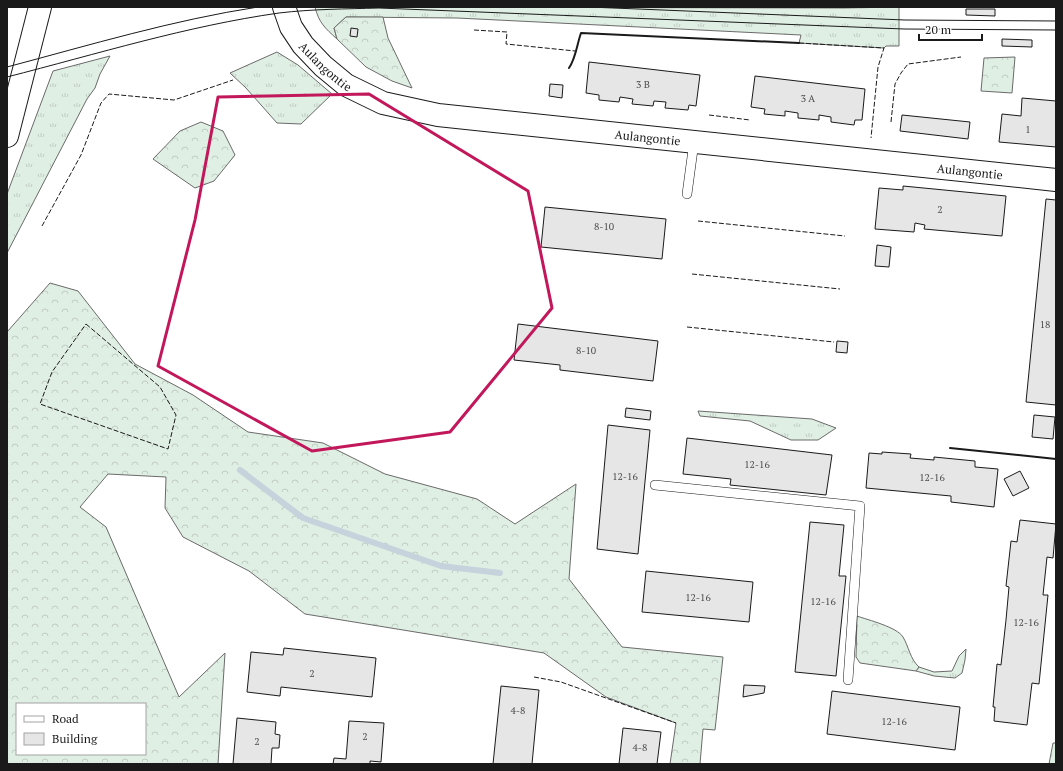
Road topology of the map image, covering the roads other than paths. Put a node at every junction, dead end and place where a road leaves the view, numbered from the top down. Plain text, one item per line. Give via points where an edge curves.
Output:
1 (36, 7) edge
2 (40, 7) edge
3 (284, 7) edge
4 (7, 84) edge
5 (7, 136) edge
6 (694, 142) junction
7 (1056, 180) edge
8 (687, 194) dead end
9 (655, 485) dead end
10 (848, 680) dead end

1 - 4 main road
2 - 5 main road
3 - 6 main road, Aulangontie via 291,27 303,45 323,66 346,85 383,103 438,115
6 - 7 main road, Aulangontie
6 - 8 lane
9 - 10 lane via 860,506

